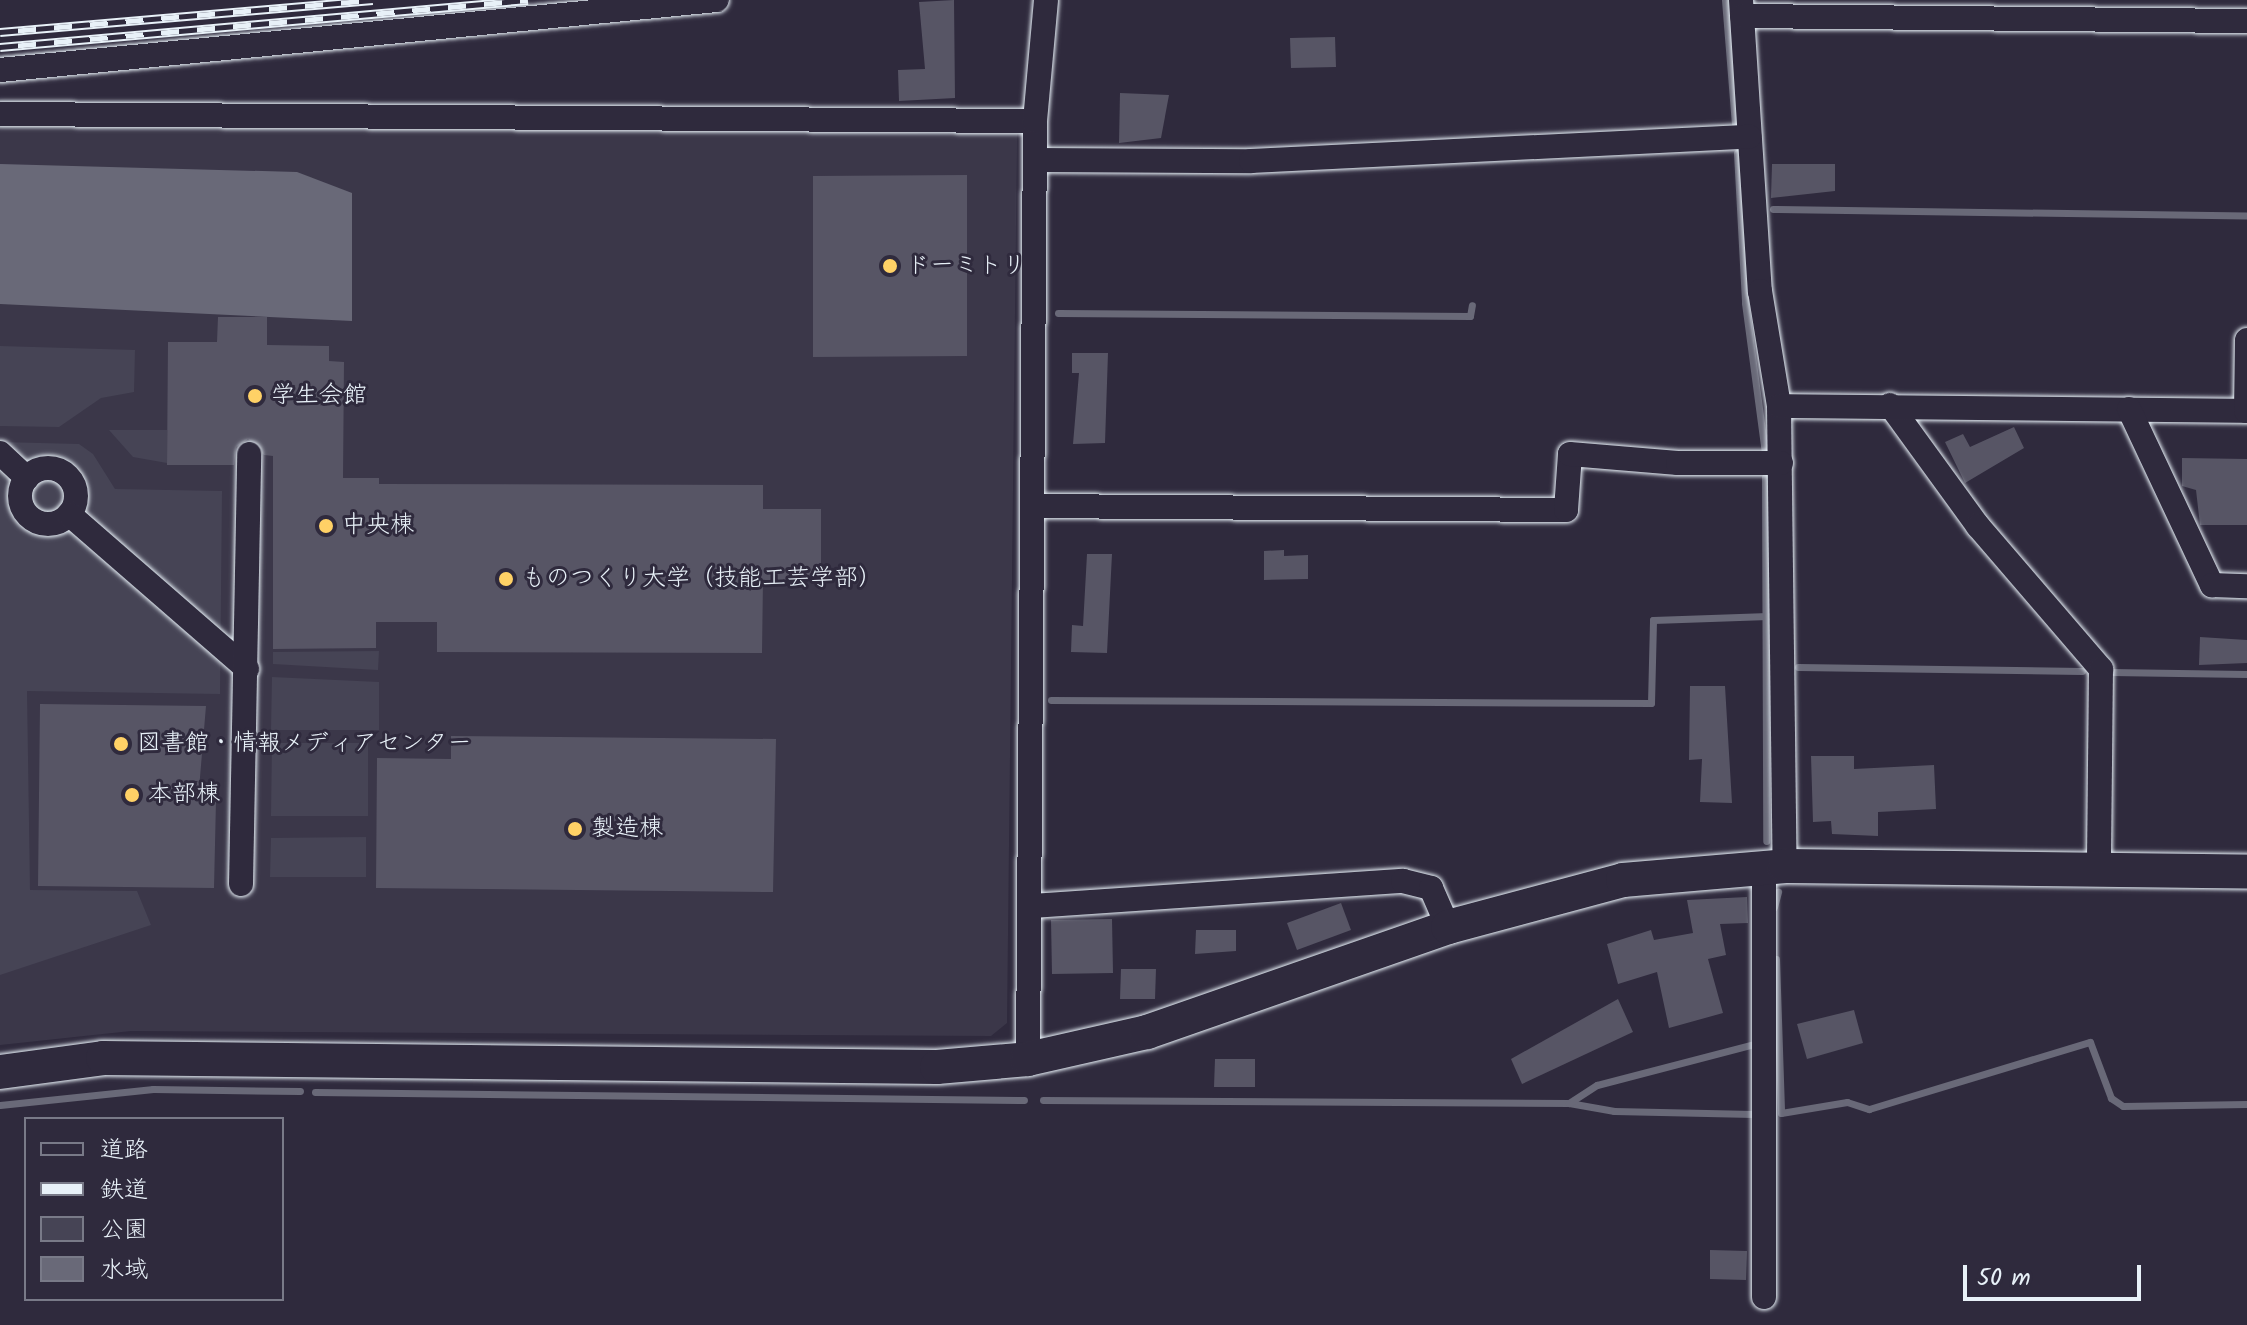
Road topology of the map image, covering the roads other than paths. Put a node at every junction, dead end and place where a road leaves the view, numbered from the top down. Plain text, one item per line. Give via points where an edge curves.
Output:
1 (717, 0) edge
2 (1046, 0) edge
3 (1741, 8) edge
4 (2247, 21) edge
5 (0, 70) edge
6 (0, 114) edge
7 (1035, 121) junction
8 (1749, 137) junction
9 (1036, 160) junction
10 (2247, 340) edge
11 (1890, 405) junction
12 (1779, 406) junction
13 (2129, 409) junction
14 (2246, 411) edge
15 (0, 453) edge
16 (249, 454) dead end
17 (1781, 463) junction
18 (27, 478) junction
19 (1032, 506) junction
20 (69, 514) junction
21 (2247, 586) edge
22 (247, 669) junction
23 (2099, 866) junction
24 (1774, 867) junction
25 (2247, 872) edge
26 (241, 884) dead end
27 (1032, 906) junction
28 (1448, 927) junction
29 (1028, 1059) junction
30 (0, 1072) edge
31 (1764, 1297) dead end

1 - 5 street
2 - 7 street
3 - 4 street
3 - 8 street
6 - 7 street
7 - 9 street
8 - 9 street via 1264,160
8 - 12 street via 1760,291
9 - 19 street
10 - 14 street
11 - 12 street
11 - 13 street
11 - 23 street via 1978,526 2101,669
12 - 17 street
13 - 14 street
13 - 21 street via 2212,585
15 - 18 street
16 - 22 street
17 - 19 street via 1570,454 1566,510
17 - 24 street
18 - 20 street via 52,468 68,477 76,493
18 - 20 street via 21,504 32,519 49,524
19 - 27 street
20 - 22 street
22 - 26 street
23 - 24 street
23 - 25 street
24 - 28 street via 1623,880
24 - 31 street
27 - 28 street via 1403,881 1431,888
27 - 29 street
28 - 29 street via 1147,1032
29 - 30 street via 937,1067 103,1058

